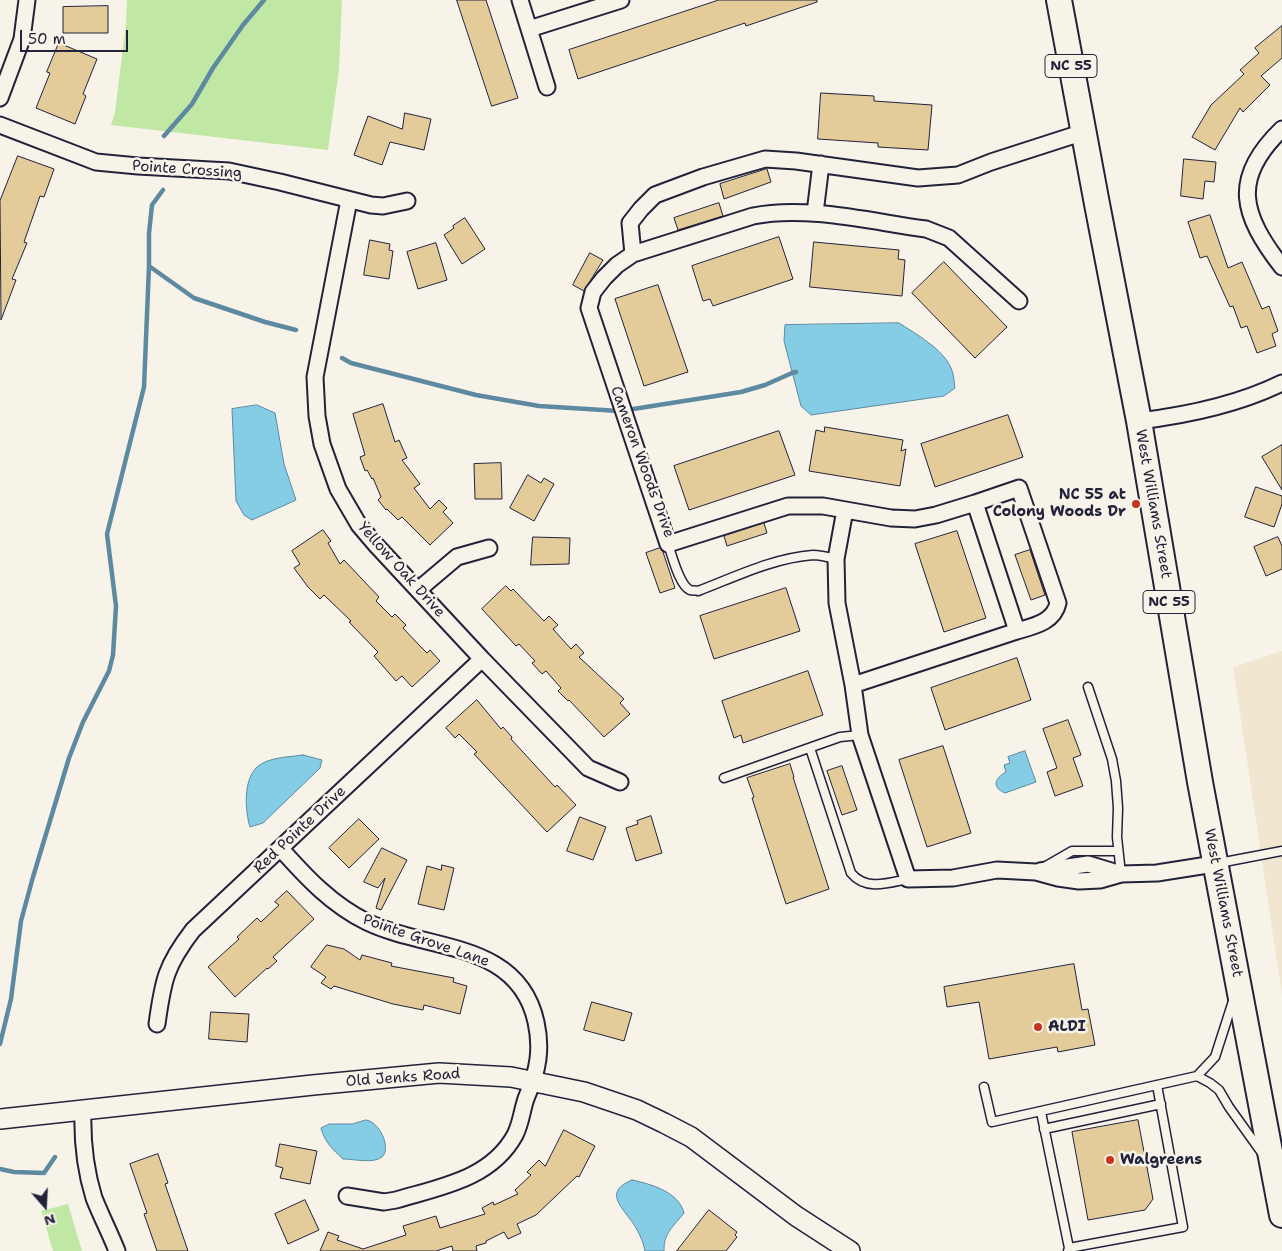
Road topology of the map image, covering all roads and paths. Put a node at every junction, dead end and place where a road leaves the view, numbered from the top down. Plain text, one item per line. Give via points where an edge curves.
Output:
1 (27, 0) edge
2 (520, 0) edge
3 (621, 0) edge
4 (1059, 0) edge
5 (529, 29) junction
6 (547, 87) dead end
7 (0, 98) edge
8 (0, 125) edge
9 (1282, 129) edge
10 (1084, 132) junction
11 (821, 164) junction
12 (349, 200) junction
13 (407, 201) dead end
14 (815, 213) junction
15 (633, 254) junction
16 (1282, 267) edge
17 (1019, 300) dead end
18 (1282, 383) edge
19 (1139, 421) junction
20 (975, 503) junction
21 (845, 510) junction
22 (668, 544) junction
23 (489, 548) dead end
24 (836, 559) junction
25 (418, 590) junction
26 (1017, 632) junction
27 (482, 659) junction
28 (853, 685) junction
29 (1088, 687) dead end
30 (860, 735) junction
31 (810, 748) junction
32 (724, 778) dead end
33 (620, 782) dead end
34 (281, 849) junction
35 (1118, 851) junction
36 (1282, 851) edge
37 (1214, 864) junction
38 (1036, 872) junction
39 (1121, 874) junction
40 (908, 879) junction
41 (1239, 982) junction
42 (157, 1024) dead end
43 (1197, 1076) junction
44 (534, 1081) junction
45 (1157, 1085) junction
46 (984, 1087) dead end
47 (1160, 1104) junction
48 (82, 1110) junction
49 (1041, 1112) junction
50 (0, 1119) edge
51 (1044, 1128) junction
52 (1274, 1169) junction
53 (347, 1196) dead end
54 (1282, 1215) edge
55 (1068, 1249) edge
56 (117, 1251) edge
57 (850, 1251) edge

1 - 7 street via 22,39
2 - 5 street
3 - 5 street
4 - 10 main road, West Williams Street / NC 55
5 - 6 street
8 - 12 street, Pointe Crossing via 96,162 230,171
9 - 16 street via 1262,150 1252,168 1247,192 1256,229
10 - 11 street via 958,175 918,178
10 - 19 main road, West Williams Street / NC 55
11 - 14 street
11 - 15 street via 765,159 655,195 630,223
12 - 13 street, Pointe Crossing via 383,206
12 - 25 street, Yellow Oak Drive via 315,377 317,416 322,444 338,489 359,525
14 - 15 street, Cameron Woods Drive via 772,212 753,216
14 - 17 street, Cameron Woods Drive via 938,233 949,238
15 - 22 street, Cameron Woods Drive via 604,278 593,292 589,308
18 - 19 street via 1221,406
19 - 37 main road, West Williams Street / NC 55
20 - 21 street, Cameron Woods Drive via 915,519
20 - 26 street
20 - 26 street, Cameron Woods Drive via 1019,488 1058,603 1052,617
21 - 22 street, Cameron Woods Drive via 788,506
21 - 24 street
22 - 24 lane via 684,585 698,591 792,558 815,555
23 - 25 street via 457,557
24 - 28 street via 837,602
25 - 27 street, Yellow Oak Drive
26 - 28 street
27 - 33 street, Yellow Oak Drive via 588,768
27 - 34 street, Red Pointe Drive
28 - 30 street
29 - 35 lane via 1112,759 1116,781
30 - 31 lane via 840,737
30 - 40 street
31 - 32 lane
31 - 40 lane via 851,873 866,884 881,885
34 - 42 street, Red Pointe Drive via 231,892 182,945 164,980
34 - 44 street, Pointe Grove Lane via 321,891 348,912 384,929 489,960 515,980 532,1008 539,1034 539,1062
35 - 38 lane via 1072,851
35 - 39 lane
36 - 37 lane
37 - 39 street via 1157,873
37 - 41 main road, West Williams Street / NC 55
38 - 39 street via 1088,864
38 - 40 street via 997,870 953,878
41 - 43 lane via 1215,1057
41 - 52 main road, West Williams Street / NC 55
43 - 45 lane
43 - 52 lane via 1218,1090
44 - 48 street, Old Jenks Road via 439,1073
44 - 53 street, Pointe Grove Lane via 516,1134 507,1148 484,1170 396,1200 384,1202
44 - 57 street, Old Jenks Road via 584,1092 637,1110 691,1137 796,1216
45 - 47 lane
45 - 49 lane
46 - 49 lane via 992,1122
47 - 51 lane
47 - 55 lane via 1183,1227
48 - 50 street, Old Jenks Road
48 - 56 street via 85,1163 94,1198
49 - 51 lane
51 - 55 lane
52 - 54 main road, West Williams Street / NC 55

